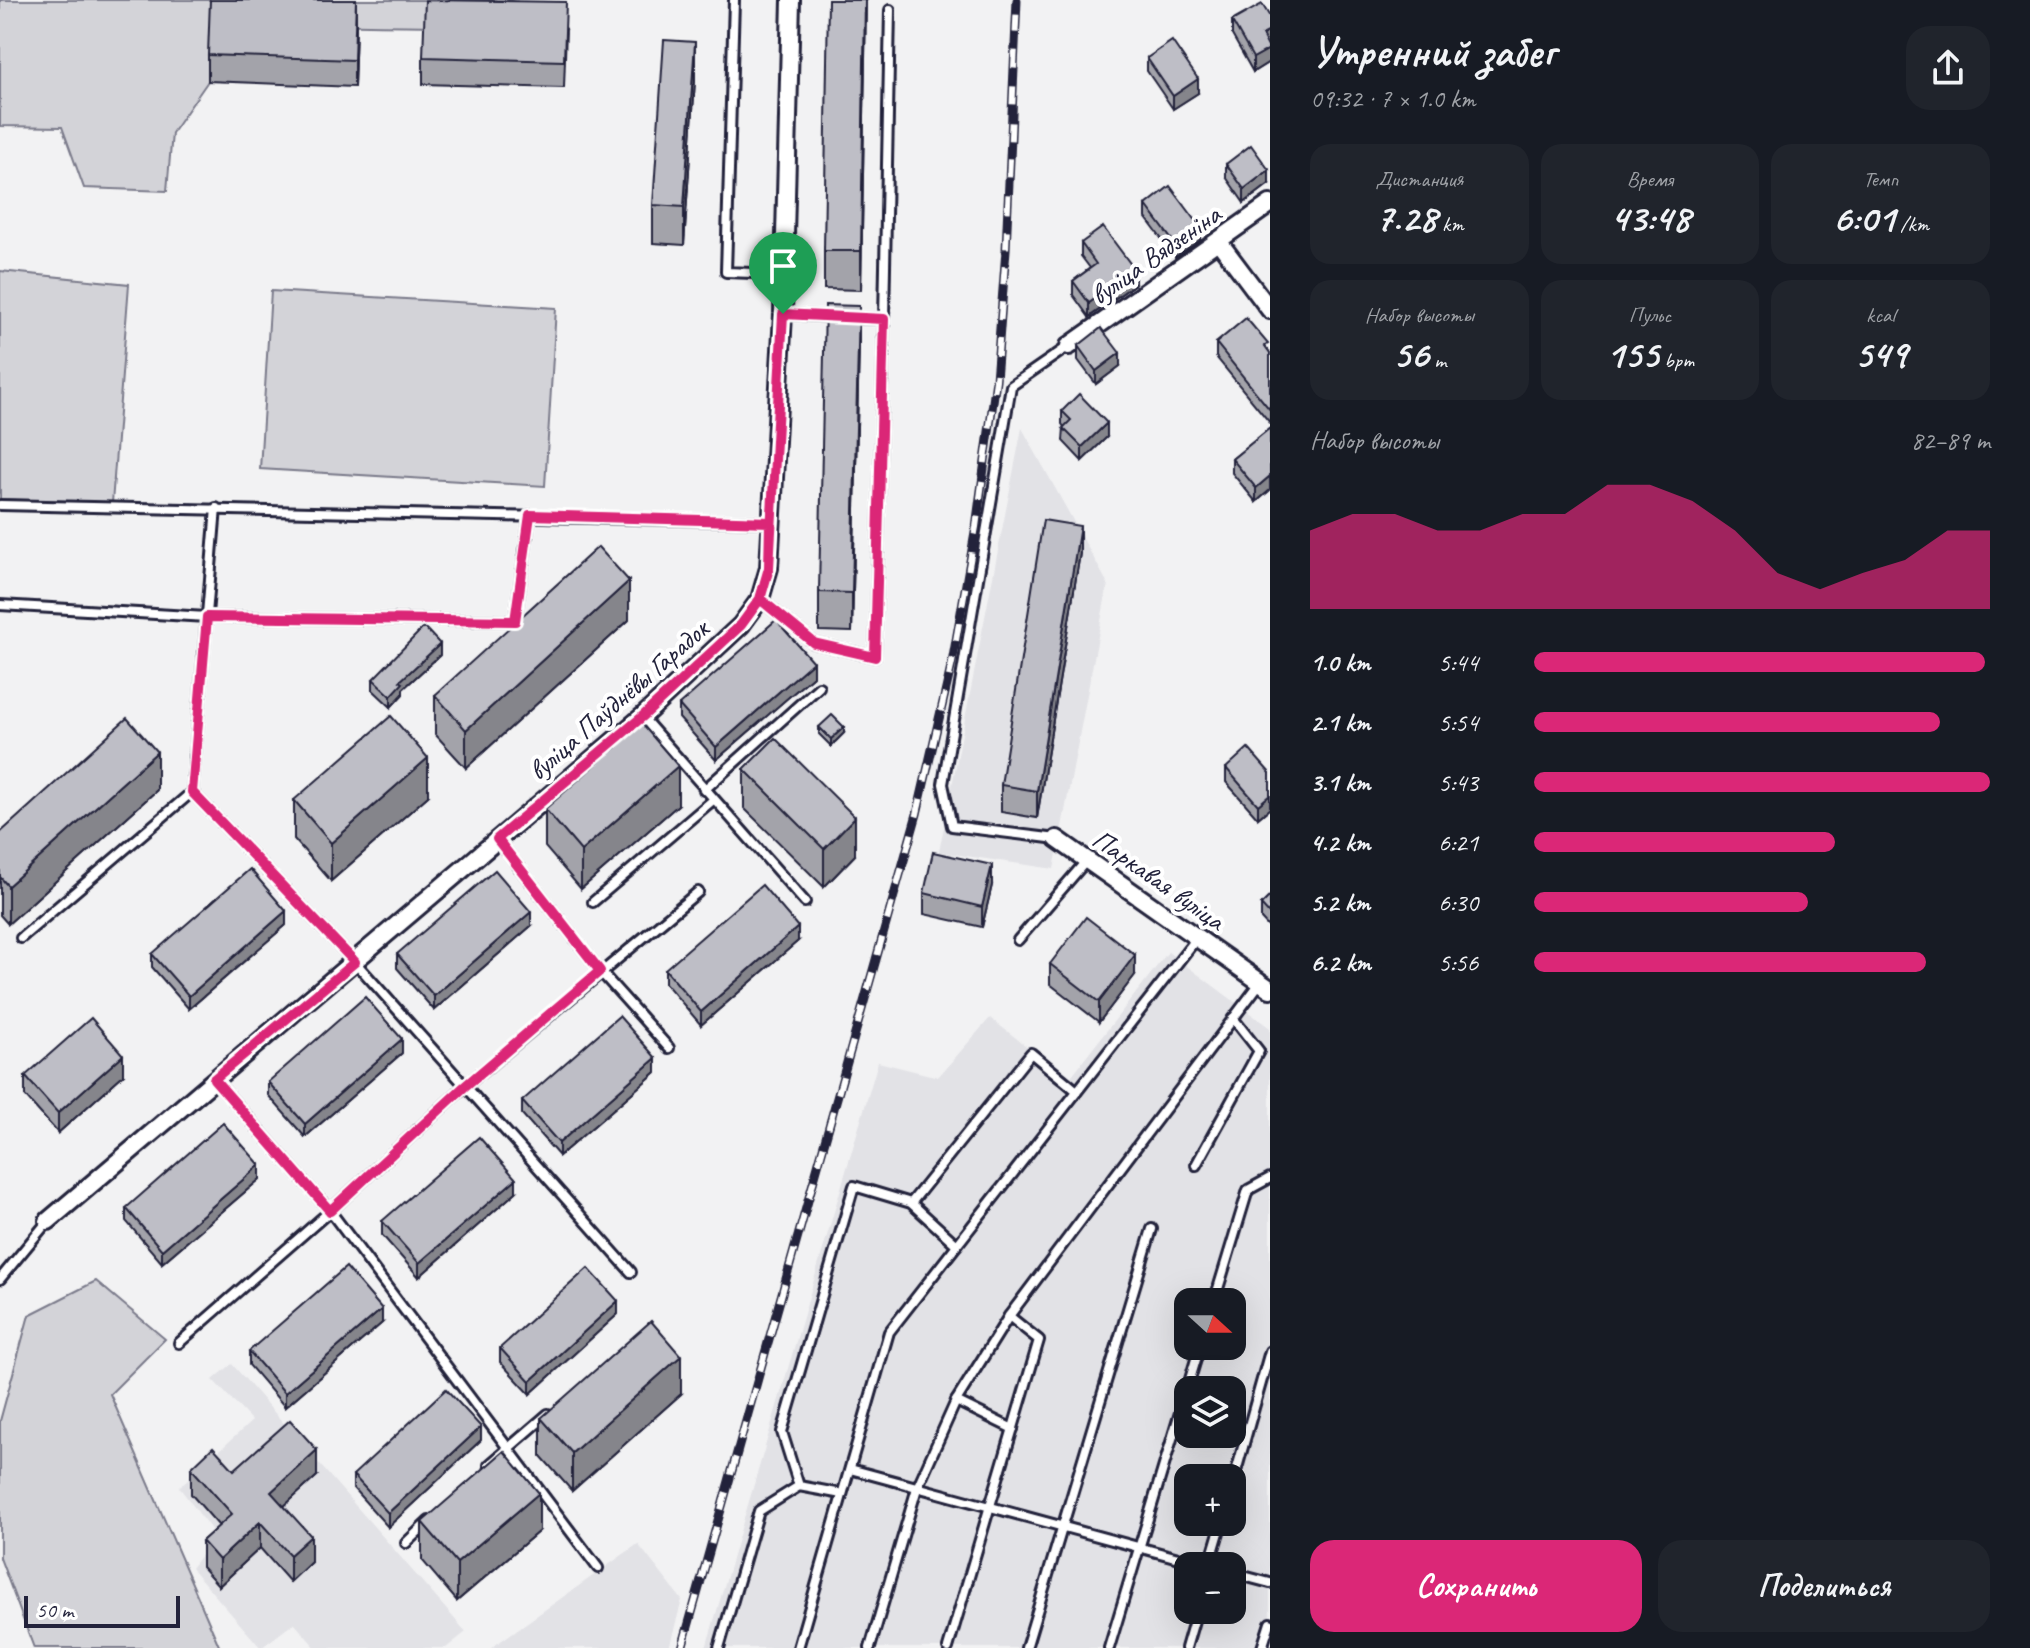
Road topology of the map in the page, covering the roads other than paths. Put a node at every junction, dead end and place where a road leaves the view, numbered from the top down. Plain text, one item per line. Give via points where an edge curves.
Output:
1 (734, 0) edge
2 (791, 0) edge
3 (890, 10) dead end
4 (1270, 204) edge
5 (1219, 242) junction
6 (783, 274) junction
7 (1270, 310) edge
8 (783, 314) junction
9 (884, 319) junction
10 (1069, 346) joint
11 (0, 505) edge
12 (216, 508) junction
13 (530, 515) junction
14 (770, 522) junction
15 (760, 599) junction
16 (0, 605) edge
17 (207, 617) junction
18 (819, 687) dead end
19 (642, 717) junction
20 (704, 790) junction
21 (192, 792) junction
22 (713, 800) junction
23 (497, 839) junction
24 (1057, 839) joint
25 (1087, 860) junction
26 (698, 892) dead end
27 (593, 902) dead end
28 (805, 902) dead end
29 (21, 938) dead end
30 (1197, 938) junction
31 (1018, 940) dead end
32 (355, 962) junction
33 (600, 971) junction
34 (1265, 985) edge
35 (1233, 1018) junction
36 (669, 1048) dead end
37 (214, 1079) junction
38 (464, 1087) junction
39 (1077, 1091) junction
40 (1196, 1165) dead end
41 (1270, 1178) edge
42 (911, 1203) junction
43 (330, 1211) junction
44 (48, 1221) joint
45 (1152, 1229) dead end
46 (957, 1245) junction
47 (631, 1272) dead end
48 (0, 1279) edge
49 (1218, 1288) edge
50 (1009, 1316) junction
51 (179, 1343) dead end
52 (1270, 1351) edge
53 (1196, 1360) edge
54 (956, 1401) junction
55 (555, 1408) edge
56 (1013, 1429) junction
57 (509, 1446) junction
58 (1238, 1464) edge
59 (486, 1467) edge
60 (850, 1469) junction
61 (799, 1486) junction
62 (917, 1488) junction
63 (842, 1494) junction
64 (990, 1507) junction
65 (441, 1510) edge
66 (1062, 1527) junction
67 (406, 1543) dead end
68 (1139, 1547) junction
69 (1174, 1557) edge
70 (598, 1568) dead end
71 (1246, 1577) edge
72 (1270, 1583) edge
73 (1270, 1623) edge
74 (1193, 1624) edge
75 (719, 1648) edge
76 (798, 1648) edge
77 (870, 1648) edge
78 (948, 1648) edge
79 (1026, 1648) edge
80 (1109, 1648) edge
81 (1186, 1648) edge
82 (1262, 1648) edge

1 - 6 lane via 726,272
2 - 6 street, вуліца Паўднёвы Гарадок
3 - 9 lane
4 - 5 street, вуліца Вядзеніна
5 - 7 street
5 - 10 street, вуліца Вядзеніна
6 - 8 street, вуліца Паўднёвы Гарадок
8 - 9 lane
8 - 14 street, вуліца Паўднёвы Гарадок
9 - 15 lane via 875,657 814,643
10 - 24 lane via 1011,386 943,784 952,826
11 - 12 lane
12 - 13 lane
12 - 17 lane
13 - 14 lane
13 - 17 lane via 515,621
14 - 15 street, вуліца Паўднёвы Гарадок via 769,568
15 - 19 street, вуліца Паўднёвы Гарадок via 741,625
16 - 17 lane
17 - 21 lane
18 - 20 lane
19 - 20 lane
19 - 23 street, вуліца Паўднёвы Гарадок
20 - 22 lane
21 - 29 lane
21 - 32 lane
22 - 27 lane
22 - 28 lane
23 - 32 street, вуліца Паўднёвы Гарадок
23 - 33 lane
24 - 25 street, Паркавая вуліца
25 - 30 street, Паркавая вуліца
25 - 31 lane
26 - 33 lane
30 - 34 street, Паркавая вуліца
30 - 39 lane
32 - 37 street, вуліца Паўднёвы Гарадок
32 - 38 lane
33 - 36 lane
33 - 38 lane
34 - 35 lane
35 - 40 lane via 1259,1051
35 - 50 lane
37 - 43 lane
37 - 44 street, вуліца Паўднёвы Гарадок
38 - 43 lane
38 - 47 lane
39 - 42 lane via 1031,1053
39 - 46 lane
41 - 49 lane via 1248,1190
42 - 46 lane
42 - 61 lane via 854,1186 782,1432
43 - 51 lane
43 - 57 lane
44 - 48 lane
45 - 66 lane
46 - 60 lane via 889,1332
50 - 54 lane
50 - 56 lane via 1039,1340
52 - 58 lane
53 - 68 lane
54 - 56 lane
54 - 62 lane
55 - 57 lane
56 - 64 lane
57 - 59 lane
57 - 70 lane
60 - 62 lane
60 - 63 lane
61 - 63 lane
61 - 75 lane via 759,1511
62 - 64 lane
62 - 77 lane
63 - 76 lane
64 - 66 lane
64 - 78 lane
65 - 67 lane
66 - 68 lane
66 - 79 lane
68 - 69 lane
68 - 80 lane
71 - 72 lane
73 - 82 lane
74 - 81 lane

